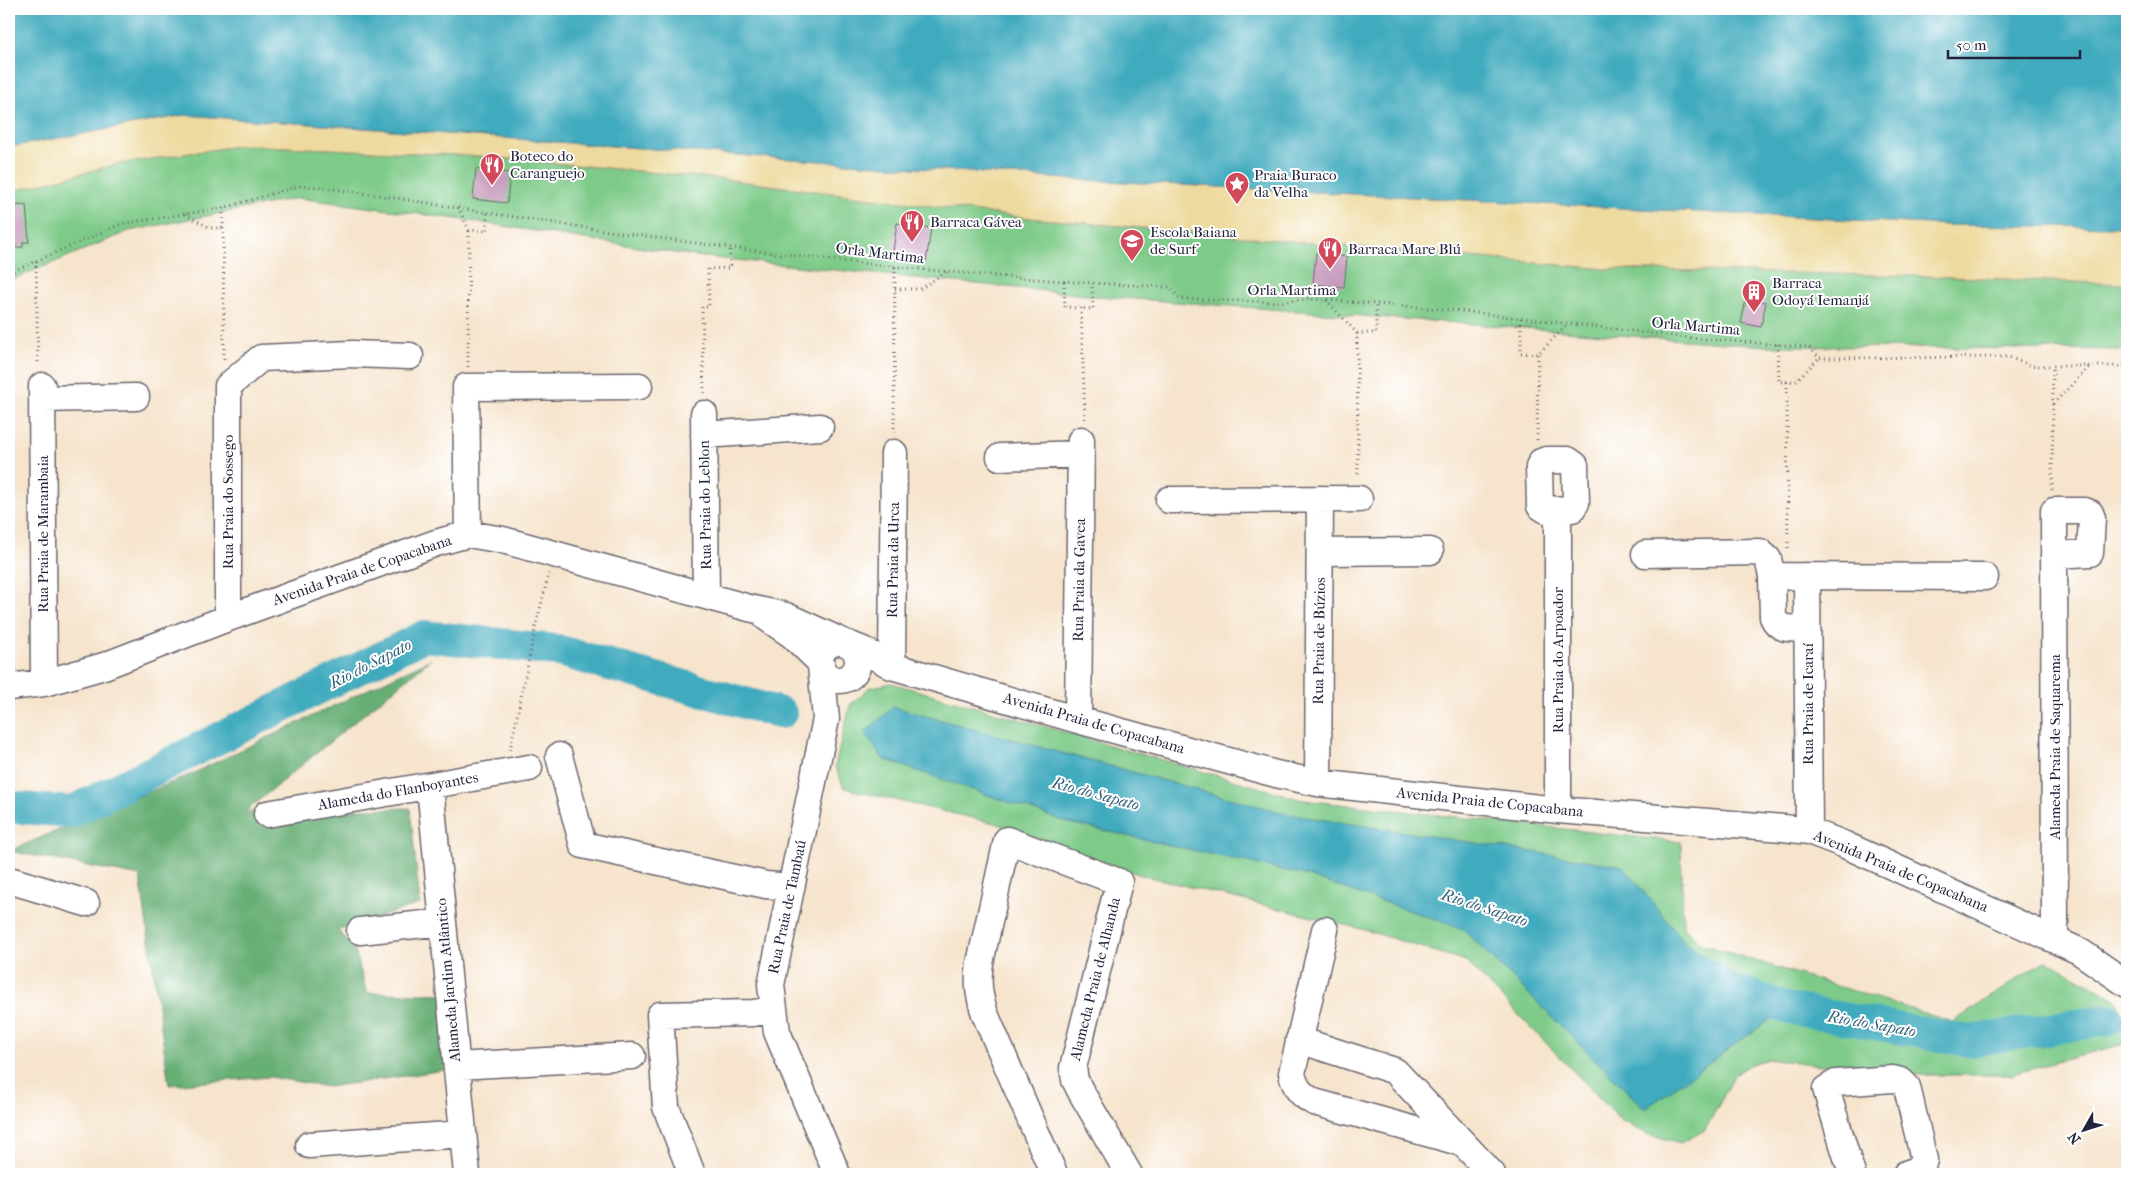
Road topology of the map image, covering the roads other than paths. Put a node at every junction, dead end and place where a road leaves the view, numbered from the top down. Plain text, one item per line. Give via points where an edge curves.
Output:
1 (410, 356) dead end
2 (639, 386) dead end
3 (136, 397) dead end
4 (820, 427) dead end
5 (894, 453) road end
6 (1000, 457) dead end
7 (1320, 499) junction
8 (1358, 499) road end
9 (1169, 500) dead end
10 (1558, 510) junction
11 (468, 534) junction
12 (1430, 551) dead end
13 (1320, 552) junction
14 (1645, 554) dead end
15 (2054, 555) junction
16 (1789, 576) junction
17 (1984, 576) dead end
18 (706, 596) junction
19 (749, 608) junction
20 (228, 618) junction
21 (1807, 628) junction
22 (847, 644) junction
23 (821, 664) junction
24 (892, 666) junction
25 (850, 676) junction
26 (44, 683) junction
27 (9, 687) edge
28 (826, 719) junction
29 (1078, 720) junction
30 (559, 756) dead end
31 (517, 770) road end
32 (1318, 783) junction
33 (430, 786) junction
34 (1558, 810) junction
35 (267, 814) dead end
36 (1809, 832) junction
37 (9, 880) edge
38 (790, 887) junction
39 (86, 903) dead end
40 (443, 922) junction
41 (1326, 930) dead end
42 (360, 931) dead end
43 (2055, 940) junction
44 (2079, 951) junction
45 (2127, 961) edge
46 (2127, 968) edge
47 (2127, 984) edge
48 (773, 1010) junction
49 (1299, 1040) junction
50 (632, 1056) dead end
51 (457, 1066) junction
52 (463, 1134) junction
53 (1463, 1143) junction
54 (310, 1145) dead end
55 (832, 1173) edge
56 (467, 1174) edge
57 (692, 1174) edge
58 (1054, 1174) edge
59 (1129, 1174) edge
60 (1492, 1174) edge
61 (1852, 1174) edge
62 (1906, 1174) edge

1 - 20 street, Rua Praia do Sossego via 352,354 261,358 228,386
2 - 11 street via 466,387
3 - 26 street, Rua Praia de Marambaia via 42,393
4 - 18 street, Rua Praia do Leblon via 704,424
5 - 24 street, Rua Praia da Urca
6 - 29 street, Rua Praia da Gavea via 1081,447
7 - 8 street
7 - 9 street
7 - 13 street, Rua Praia de Búzios
10 - 10 street via 1544,509 1539,504 1539,467 1546,460 1568,460 1575,465 1575,506
10 - 34 street, Rua Praia do Arpoador
11 - 18 street, Avenida Praia de Copacabana via 554,553
11 - 20 street, Avenida Praia de Copacabana via 382,561
12 - 13 street
13 - 32 street, Rua Praia de Búzios
14 - 16 street via 1760,552
15 - 15 street, Alameda Praia de Saquarema via 2054,511 2087,512 2092,518 2090,553
15 - 43 street, Alameda Praia de Saquarema
16 - 17 street
16 - 21 street, Rua Praia de Icaraí
16 - 21 street via 1773,617 1775,623 1784,628
18 - 19 street, Avenida Praia de Copacabana
19 - 22 street, Avenida Praia de Copacabana via 786,616
19 - 23 street, Avenida Praia de Copacabana via 777,624
20 - 26 street, Avenida Praia de Copacabana via 104,666
21 - 36 street, Rua Praia de Icaraí
22 - 23 street via 839,642 828,646 821,657
22 - 24 street, Avenida Praia de Copacabana
22 - 25 street via 853,648 858,660 855,672
23 - 25 street via 830,677 840,680
23 - 28 street, Rua Praia de Tambaú
24 - 25 street, Avenida Praia de Copacabana
24 - 29 street, Avenida Praia de Copacabana
25 - 28 street, Rua Praia de Tambaú
26 - 27 street, Avenida Praia de Copacabana
28 - 38 street, Rua Praia de Tambaú
29 - 32 street, Avenida Praia de Copacabana
30 - 38 street via 583,844 766,885
31 - 33 street, Alameda do Flanboyantes
32 - 34 street, Avenida Praia de Copacabana
33 - 35 street, Alameda do Flanboyantes
33 - 40 street, Alameda Jardim Atlântico
34 - 36 street, Avenida Praia de Copacabana
36 - 43 street, Avenida Praia de Copacabana via 1843,844
37 - 39 street
38 - 48 street, Rua Praia de Tambaú via 772,978
40 - 42 street
40 - 51 street, Alameda Jardim Atlântico
41 - 49 street
43 - 44 street, Avenida Praia de Copacabana
44 - 45 street, Avenida Praia de Copacabana
44 - 47 street, Avenida Praia de Copacabana
46 - 47 street
48 - 55 street, Rua Praia de Tambaú via 777,1032
48 - 57 street via 660,1015 666,1107
49 - 53 street via 1395,1071
49 - 53 street via 1292,1073 1297,1090 1305,1097
50 - 51 street
51 - 52 street, Alameda Jardim Atlântico
52 - 54 street
52 - 56 street, Alameda Jardim Atlântico
53 - 60 street
58 - 59 street, Alameda Praia de Alhanda via 979,996 980,963 1007,840 1119,882 1073,1068 1081,1092
61 - 62 street via 1826,1089 1836,1083 1893,1079 1907,1087 1924,1160 1921,1168

